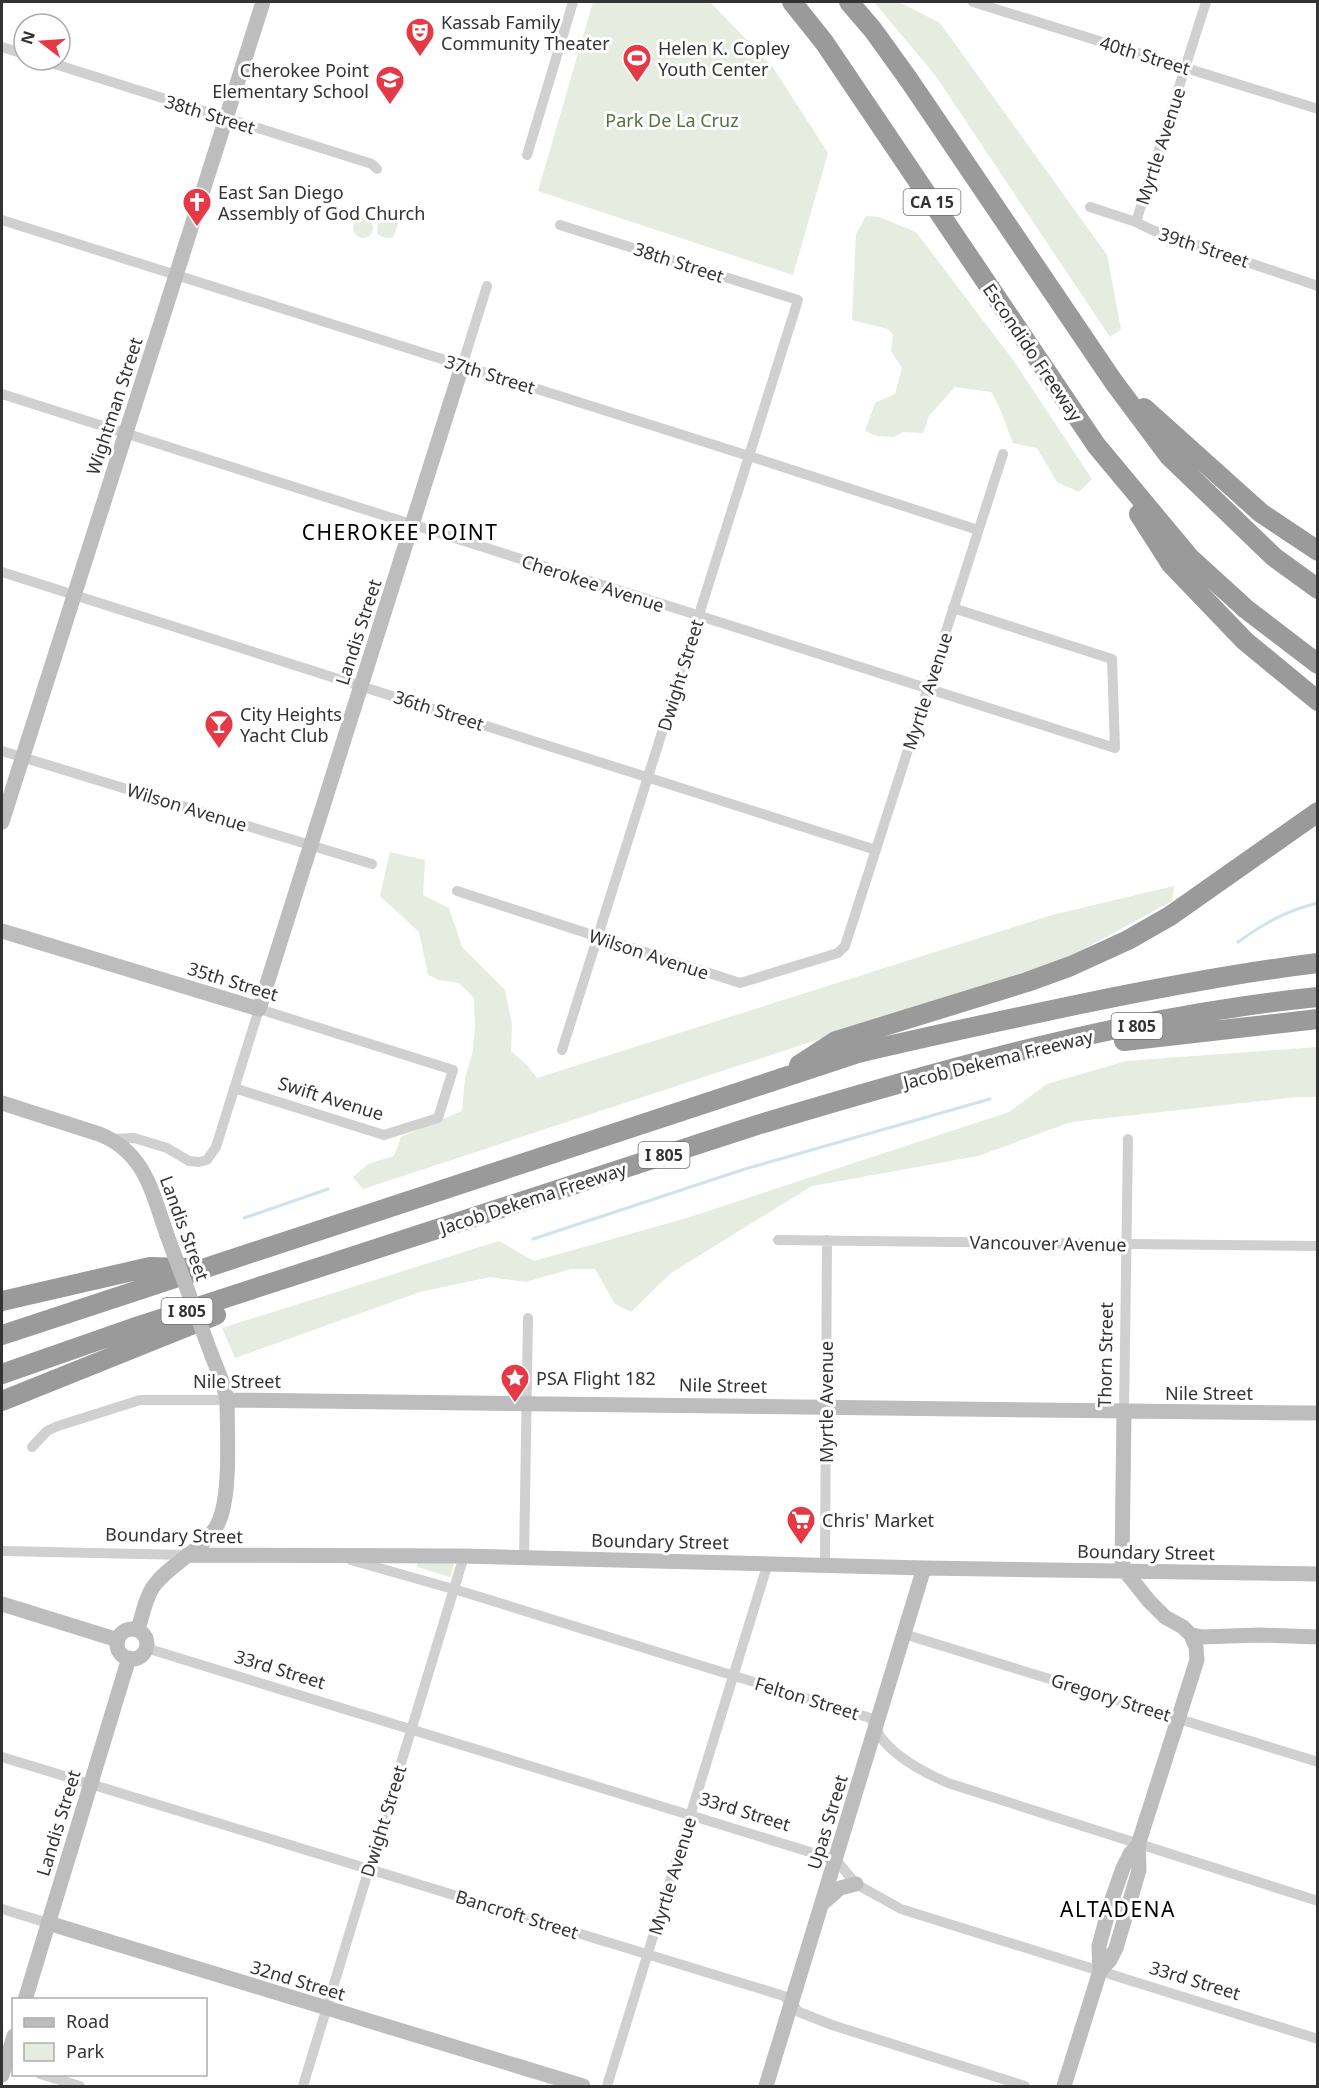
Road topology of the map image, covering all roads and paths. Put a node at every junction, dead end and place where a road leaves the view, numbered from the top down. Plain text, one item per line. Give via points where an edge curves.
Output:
1 (263, 2) edge
2 (573, 2) edge
3 (792, 2) edge
4 (849, 2) edge
5 (973, 2) edge
6 (1206, 2) edge
7 (1185, 68) junction
8 (72, 70) edge
9 (1317, 110) edge
10 (225, 119) junction
11 (527, 155) dead end
12 (377, 169) dead end
13 (1090, 207) dead end
14 (2, 220) edge
15 (1136, 222) junction
16 (561, 225) dead end
17 (176, 275) junction
18 (487, 286) dead end
19 (1317, 286) edge
20 (798, 300) joint
21 (462, 366) junction
22 (1113, 381) junction
23 (2, 394) edge
24 (126, 434) junction
25 (1096, 445) junction
26 (1003, 453) dead end
27 (749, 456) junction
28 (412, 526) junction
29 (978, 530) junction
30 (1317, 551) edge
31 (2, 572) edge
32 (1317, 590) edge
33 (75, 595) junction
34 (953, 608) junction
35 (698, 616) junction
36 (1317, 663) edge
37 (361, 686) junction
38 (927, 690) junction
39 (1317, 701) edge
40 (2, 751) edge
41 (22, 757) junction
42 (648, 777) junction
43 (1317, 812) edge
44 (2, 822) edge
45 (311, 845) junction
46 (876, 850) junction
47 (372, 864) dead end
48 (456, 891) dead end
49 (2, 931) edge
50 (597, 937) junction
51 (1317, 963) edge
52 (740, 983) joint
53 (1317, 997) edge
54 (259, 1010) junction
55 (1317, 1019) edge
56 (562, 1050) dead end
57 (958, 1067) junction
58 (453, 1070) joint
59 (774, 1081) junction
60 (234, 1088) junction
61 (2, 1103) edge
62 (111, 1139) junction
63 (1128, 1139) dead end
64 (778, 1240) dead end
65 (827, 1240) junction
66 (1126, 1244) junction
67 (1317, 1246) edge
68 (373, 1250) junction
69 (203, 1268) junction
70 (2, 1301) edge
71 (528, 1318) dead end
72 (2, 1335) edge
73 (2, 1374) edge
74 (227, 1400) junction
75 (2, 1401) edge
76 (527, 1401) junction
77 (826, 1407) junction
78 (1124, 1412) junction
79 (1317, 1413) edge
80 (32, 1447) dead end
81 (2, 1551) edge
82 (187, 1555) junction
83 (464, 1556) junction
84 (341, 1557) junction
85 (524, 1558) junction
86 (768, 1563) junction
87 (825, 1564) junction
88 (924, 1568) junction
89 (1125, 1571) junction
90 (1317, 1574) edge
91 (454, 1589) junction
92 (2, 1604) edge
93 (138, 1630) junction
94 (904, 1634) junction
95 (1191, 1635) junction
96 (1317, 1637) edge
97 (118, 1640) junction
98 (146, 1648) junction
99 (129, 1658) junction
100 (733, 1675) junction
101 (1177, 1718) junction
102 (876, 1725) junction
103 (411, 1729) junction
104 (2, 1757) edge
105 (1317, 1762) edge
106 (91, 1784) junction
107 (691, 1815) junction
108 (1138, 1845) junction
109 (836, 1860) junction
110 (369, 1869) junction
111 (856, 1884) junction
112 (1317, 1901) edge
113 (822, 1904) junction
114 (2, 1909) edge
115 (48, 1923) junction
116 (648, 1954) junction
117 (1100, 1971) junction
118 (26, 1998) edge
119 (791, 2004) junction
120 (326, 2009) junction
121 (1317, 2039) edge
122 (12, 2043) edge
123 (5, 2067) edge
124 (47, 2076) edge
125 (80, 2086) edge
126 (303, 2086) edge
127 (583, 2086) edge
128 (607, 2086) edge
129 (765, 2086) edge
130 (1025, 2086) edge
131 (1064, 2086) edge

1 - 10 street, Wightman Street
2 - 11 street
3 - 25 highway, Escondido Freeway / CA 15 via 824,42
4 - 22 highway, CA 15 via 903,71
5 - 7 street, 40th Street
6 - 7 street, Myrtle Avenue
7 - 9 street, 40th Street
7 - 15 street, Myrtle Avenue
8 - 10 street, 38th Street
10 - 12 street, 38th Street via 372,164
10 - 17 street, Wightman Street
13 - 15 street, 39th Street
14 - 17 street, 37th Street
15 - 19 street, 39th Street
16 - 20 street, 38th Street
17 - 21 street, 37th Street
17 - 24 street, Wightman Street
18 - 21 street, Landis Street
20 - 27 street, Dwight Street
21 - 27 street, 37th Street
21 - 28 street, Landis Street
22 - 30 highway via 1261,513
22 - 32 highway, CA 15 via 1169,456 1274,556
23 - 24 street, Cherokee Avenue
24 - 28 street, Cherokee Avenue
24 - 33 street, Wightman Street
25 - 36 highway, Escondido Freeway / CA 15 via 1190,558 1246,609
25 - 39 highway via 1171,564 1245,641
26 - 29 street, Myrtle Avenue
27 - 29 street, 37th Street
27 - 35 street, Dwight Street
28 - 35 street, Cherokee Avenue
28 - 37 street, Landis Street
29 - 34 street, Myrtle Avenue
31 - 33 street, 36th Street
33 - 37 street, 36th Street
33 - 41 street, Wightman Street
34 - 38 street, Myrtle Avenue
34 - 38 street, Cherokee Avenue via 1113,659 1116,748
35 - 38 street, Cherokee Avenue
35 - 42 street, Dwight Street
37 - 42 street, 36th Street
37 - 45 street, Landis Street
38 - 46 street, Myrtle Avenue
40 - 41 street, Wilson Avenue
41 - 44 street, Wightman Street
41 - 45 street, Wilson Avenue
42 - 46 street, 36th Street
42 - 50 street, Dwight Street
43 - 59 highway via 1170,916 1128,940 1027,982 836,1041
45 - 47 street, Wilson Avenue
45 - 54 street, Landis Street
46 - 52 street, Myrtle Avenue via 845,946 838,953
48 - 50 street, Wilson Avenue
49 - 54 street, 35th Street
50 - 52 street, Wilson Avenue
50 - 56 street, Dwight Street
51 - 59 highway, Jacob Dekema Freeway / I 805 via 1146,990 943,1033 858,1053
53 - 57 highway, Jacob Dekema Freeway / I 805 via 1112,1030
54 - 58 street, 35th Street
54 - 60 street, Landis Street
55 - 57 highway via 1121,1041
57 - 68 highway, Jacob Dekema Freeway / I 805 via 757,1125
58 - 60 street, Swift Avenue via 438,1118 384,1135
59 - 69 highway, Jacob Dekema Freeway / I 805
60 - 62 street, Landis Street via 216,1147 207,1160 189,1161 167,1148 134,1138
61 - 62 street
62 - 74 street, Landis Street, bridge via 138,1161 147,1180
63 - 66 street, Thorn Street
64 - 65 street, Vancouver Avenue
65 - 66 street, Vancouver Avenue
65 - 77 street, Myrtle Avenue
66 - 67 street, Vancouver Avenue
66 - 78 street, Thorn Street
68 - 73 highway, Jacob Dekema Freeway / I 805
68 - 75 highway
69 - 70 highway via 150,1267
69 - 72 highway, Jacob Dekema Freeway / I 805
71 - 76 street
74 - 76 street, Nile Street
74 - 80 street, Nile Street via 140,1400 58,1426 47,1431
74 - 82 street, Landis Street via 224,1508 209,1537
76 - 77 street, Nile Street
76 - 85 street
77 - 78 street, Nile Street
77 - 87 street, Myrtle Avenue
78 - 79 street, Nile Street
78 - 89 street, Thorn Street
81 - 82 street, Boundary Street
82 - 84 street, Boundary Street
82 - 93 street, Landis Street via 152,1588
83 - 84 street, Boundary Street
83 - 85 street, Boundary Street
83 - 91 street, Dwight Street
84 - 91 street, Felton Street
85 - 86 street, Boundary Street
86 - 87 street, Boundary Street
86 - 100 street, Myrtle Avenue
87 - 88 street, Boundary Street
88 - 89 street, Boundary Street
88 - 94 street, Upas Street
89 - 90 street, Boundary Street
89 - 95 street via 1165,1617
91 - 100 street, Felton Street
91 - 103 street, Dwight Street
92 - 97 street
93 - 97 street via 127,1630
93 - 98 street via 147,1640
94 - 101 street, Gregory Street
94 - 102 street, Upas Street
95 - 96 street
95 - 101 street via 1197,1660
97 - 99 street via 119,1651
98 - 99 street via 140,1656
98 - 103 street, 33rd Street
99 - 106 street, Landis Street
100 - 102 street, Felton Street via 870,1718
100 - 107 street, Myrtle Avenue
101 - 105 street, Gregory Street
101 - 108 street
102 - 108 street, Felton Street via 880,1737 900,1755 939,1780
102 - 109 street, Upas Street
103 - 107 street, 33rd Street
103 - 110 street, Dwight Street
104 - 106 street, Bancroft Street
106 - 110 street, Bancroft Street
106 - 115 street, Landis Street
107 - 109 street, 33rd Street
107 - 116 street, Myrtle Avenue
108 - 112 street, Felton Street
108 - 117 street via 1139,1870 1116,1948
109 - 111 street, 33rd Street
109 - 113 street, Upas Street
110 - 116 street, Bancroft Street
110 - 120 street, Dwight Street
111 - 113 street via 840,1888
111 - 117 street, 33rd Street via 901,1909
113 - 119 street, Upas Street
114 - 115 street, 32nd Street
115 - 118 street, Landis Street
115 - 120 street, 32nd Street
116 - 119 street, Bancroft Street via 784,1996
116 - 128 street, Myrtle Avenue
117 - 121 street, 33rd Street
117 - 131 street
119 - 129 street, Upas Street
119 - 130 street, Bancroft Street via 799,2012 832,2025
120 - 126 street, Dwight Street
120 - 127 street, 32nd Street
122 - 123 street
124 - 125 street

